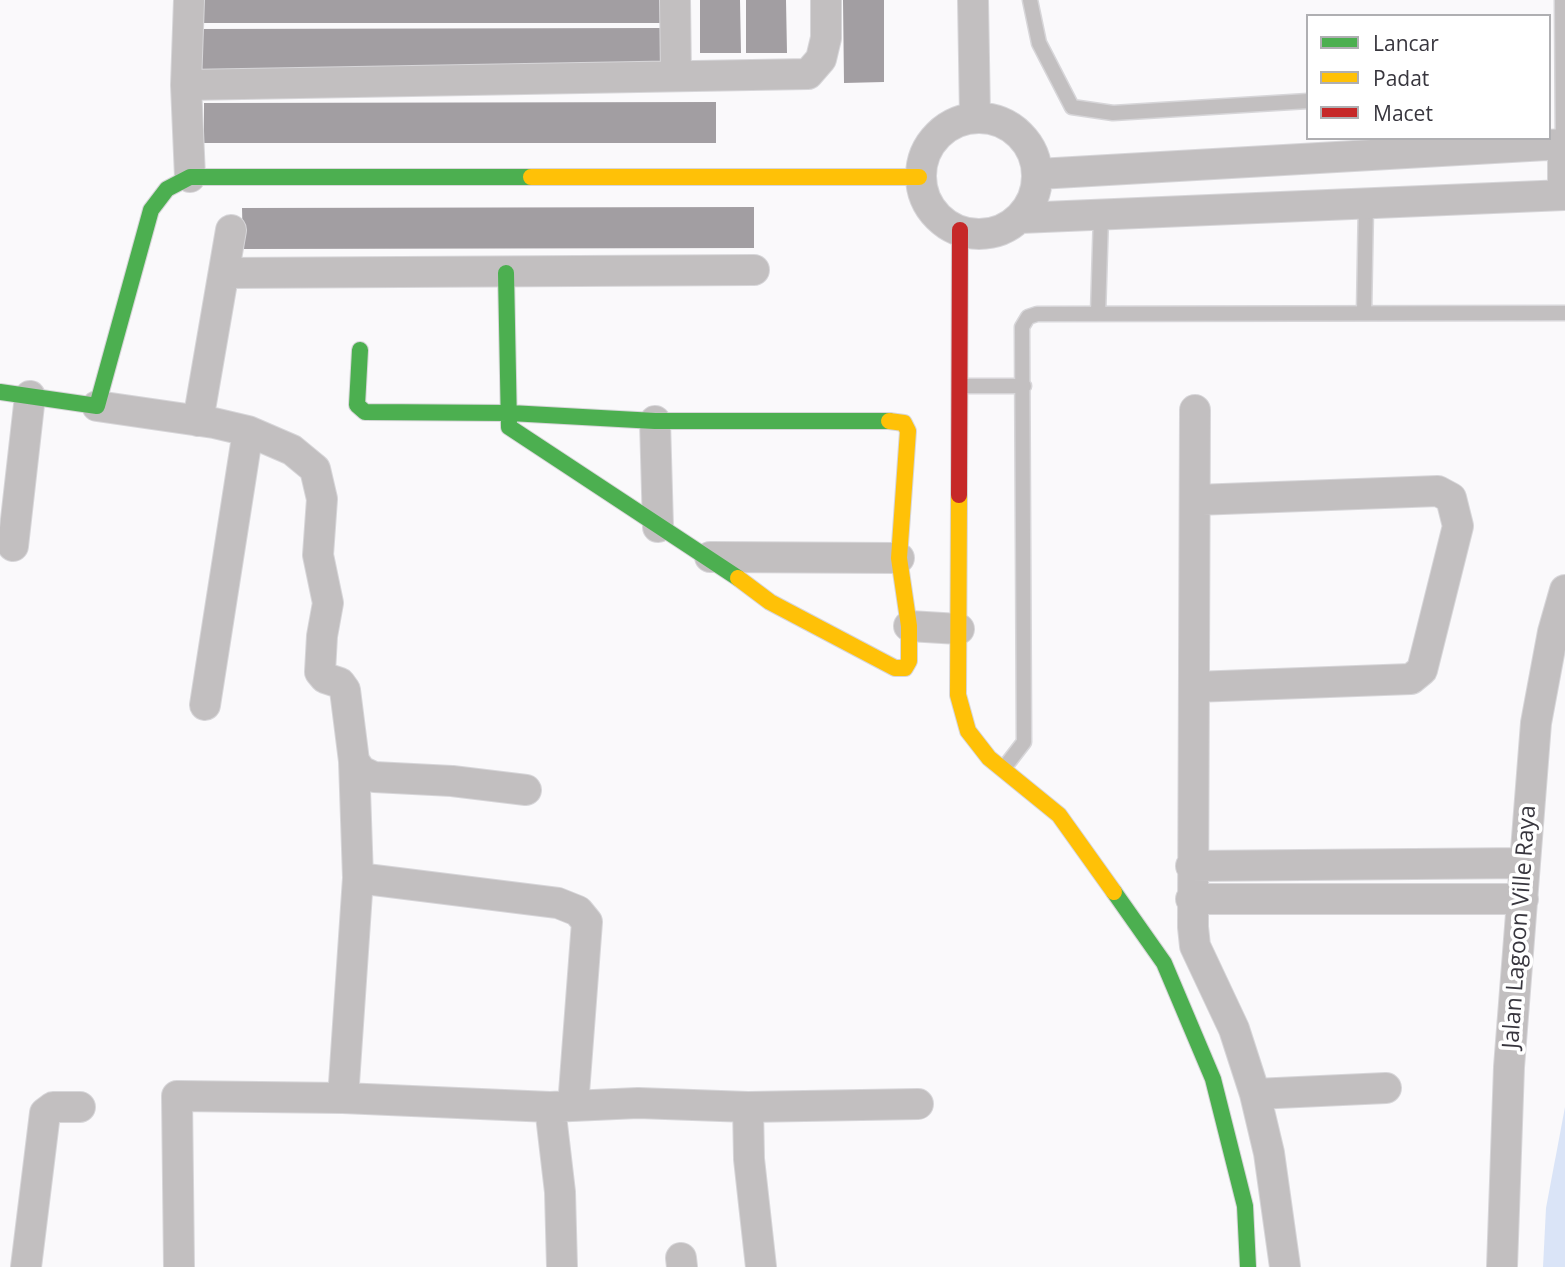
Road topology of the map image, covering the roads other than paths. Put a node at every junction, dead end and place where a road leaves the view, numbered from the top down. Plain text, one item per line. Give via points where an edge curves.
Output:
1 (189, 0) edge
2 (675, 0) edge
3 (826, 0) edge
4 (973, 0) edge
5 (1030, 0) edge
6 (1562, 0) edge
7 (676, 75) junction
8 (186, 85) junction
9 (1559, 86) edge
10 (1306, 101) edge
11 (975, 117) junction
12 (1564, 144) edge
13 (1038, 174) junction
14 (190, 177) junction
15 (919, 177) junction
16 (1564, 195) edge
17 (1366, 203) junction
18 (1101, 215) junction
19 (1020, 218) junction
20 (231, 230) dead end
21 (960, 230) junction
22 (754, 270) dead end
23 (225, 273) junction
24 (506, 273) junction
25 (1363, 313) junction
26 (1565, 313) edge
27 (1098, 314) junction
28 (360, 350) dead end
29 (960, 386) junction
30 (1024, 386) junction
31 (0, 392) edge
32 (30, 396) junction
33 (97, 406) junction
34 (1195, 410) dead end
35 (510, 413) junction
36 (198, 421) junction
37 (655, 421) junction
38 (248, 431) junction
39 (1196, 500) junction
40 (658, 527) junction
41 (13, 546) dead end
42 (710, 557) junction
43 (899, 558) junction
44 (1565, 590) edge
45 (909, 626) junction
46 (958, 629) junction
47 (1194, 687) junction
48 (205, 705) dead end
49 (354, 761) junction
50 (1003, 769) junction
51 (526, 790) dead end
52 (1525, 863) junction
53 (1191, 866) junction
54 (358, 878) junction
55 (1191, 899) junction
56 (1523, 899) junction
57 (1386, 1088) dead end
58 (1255, 1094) junction
59 (343, 1098) junction
60 (918, 1104) dead end
61 (80, 1107) dead end
62 (562, 1107) junction
63 (748, 1107) junction
64 (26, 1267) edge
65 (179, 1267) edge
66 (562, 1267) edge
67 (761, 1267) edge
68 (1248, 1267) edge
69 (1285, 1267) edge
70 (1502, 1267) edge

1 - 8 street
2 - 7 street
3 - 7 street via 821,59 808,74
4 - 11 street
5 - 10 lane via 1036,36 1072,107 1113,113
6 - 9 lane
7 - 8 street
8 - 14 street
9 - 12 lane
11 - 13 street via 994,119 1019,133 1034,155
11 - 15 street via 956,121 940,132 928,146
12 - 13 street
12 - 16 street
13 - 19 street via 1030,205
14 - 15 street
14 - 33 street via 167,189 151,210
15 - 21 street via 936,216
16 - 17 street
17 - 18 street
17 - 25 lane
18 - 19 street
18 - 27 lane
19 - 21 street via 1005,229 986,234
20 - 23 street
21 - 29 street
22 - 24 street
23 - 24 street
23 - 36 street
24 - 35 street
25 - 26 lane
25 - 27 lane
27 - 30 lane via 1028,317 1022,327
28 - 35 street via 357,405 365,412
29 - 30 lane
29 - 46 street
30 - 50 lane via 1024,742
31 - 32 street
32 - 33 street
32 - 41 street
33 - 36 street
34 - 39 street
35 - 37 street
35 - 40 street via 510,428
36 - 38 street
37 - 40 street
37 - 43 street via 872,419 904,423 908,448
38 - 48 street
38 - 49 street via 292,450 315,470 322,499 318,555 328,603 320,672 340,682 345,690
39 - 47 street
39 - 47 street via 1438,491 1451,498 1458,526 1422,670 1411,679
40 - 42 street
42 - 43 street
42 - 45 street via 771,602 895,668 905,668 909,661
43 - 45 street
44 - 52 street, Jalan Lagoon Ville Raya via 1536,723
45 - 46 street
46 - 50 street via 958,695 968,731
47 - 53 street
49 - 51 street via 374,777
49 - 54 street
50 - 68 street via 1059,815 1164,963 1213,1079 1245,1206
52 - 53 street
52 - 56 street, Jalan Lagoon Ville Raya
53 - 55 street
54 - 59 street
54 - 62 street via 558,902 578,911 587,922
55 - 56 street
55 - 58 street via 1195,946 1234,1029
56 - 70 street, Jalan Lagoon Ville Raya
57 - 58 street
58 - 69 street via 1269,1153
59 - 62 street
59 - 65 street via 177,1096
60 - 63 street
61 - 64 street via 53,1107 45,1113
62 - 63 street via 638,1103
62 - 66 street
63 - 67 street

